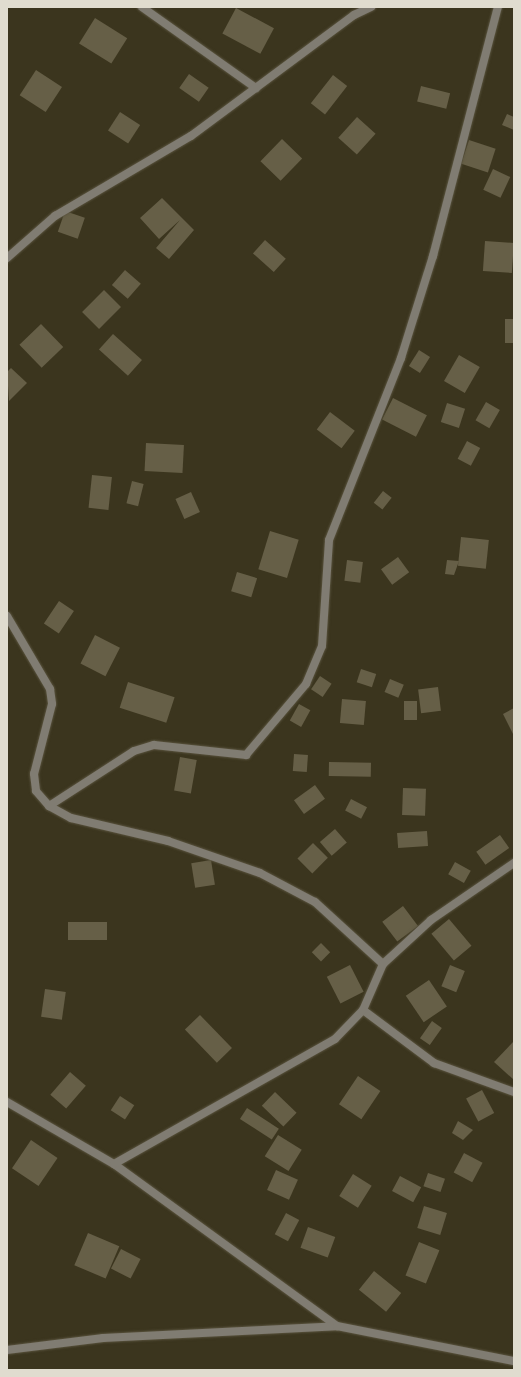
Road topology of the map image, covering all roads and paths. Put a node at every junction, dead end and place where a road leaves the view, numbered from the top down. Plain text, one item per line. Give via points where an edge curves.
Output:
1 (142, 7) edge
2 (370, 7) edge
3 (498, 7) edge
4 (256, 88) junction
5 (7, 258) edge
6 (7, 616) edge
7 (49, 806) junction
8 (514, 863) edge
9 (384, 964) junction
10 (363, 1010) junction
11 (514, 1092) edge
12 (7, 1102) edge
13 (114, 1164) junction
14 (337, 1326) junction
15 (7, 1350) edge
16 (514, 1361) edge

1 - 4 street
2 - 4 street via 354,15
3 - 7 street via 430,264 401,358 328,540 322,646 306,684 246,755 154,745 134,752
4 - 5 street via 191,136 55,216
6 - 7 street via 50,689 52,704 34,774 36,791
7 - 9 street via 71,818 168,841 260,873 315,902
8 - 9 street via 431,920
9 - 10 street
10 - 11 street via 434,1063
10 - 13 street via 335,1038
12 - 13 street
13 - 14 street
14 - 15 street via 103,1338
14 - 16 street

